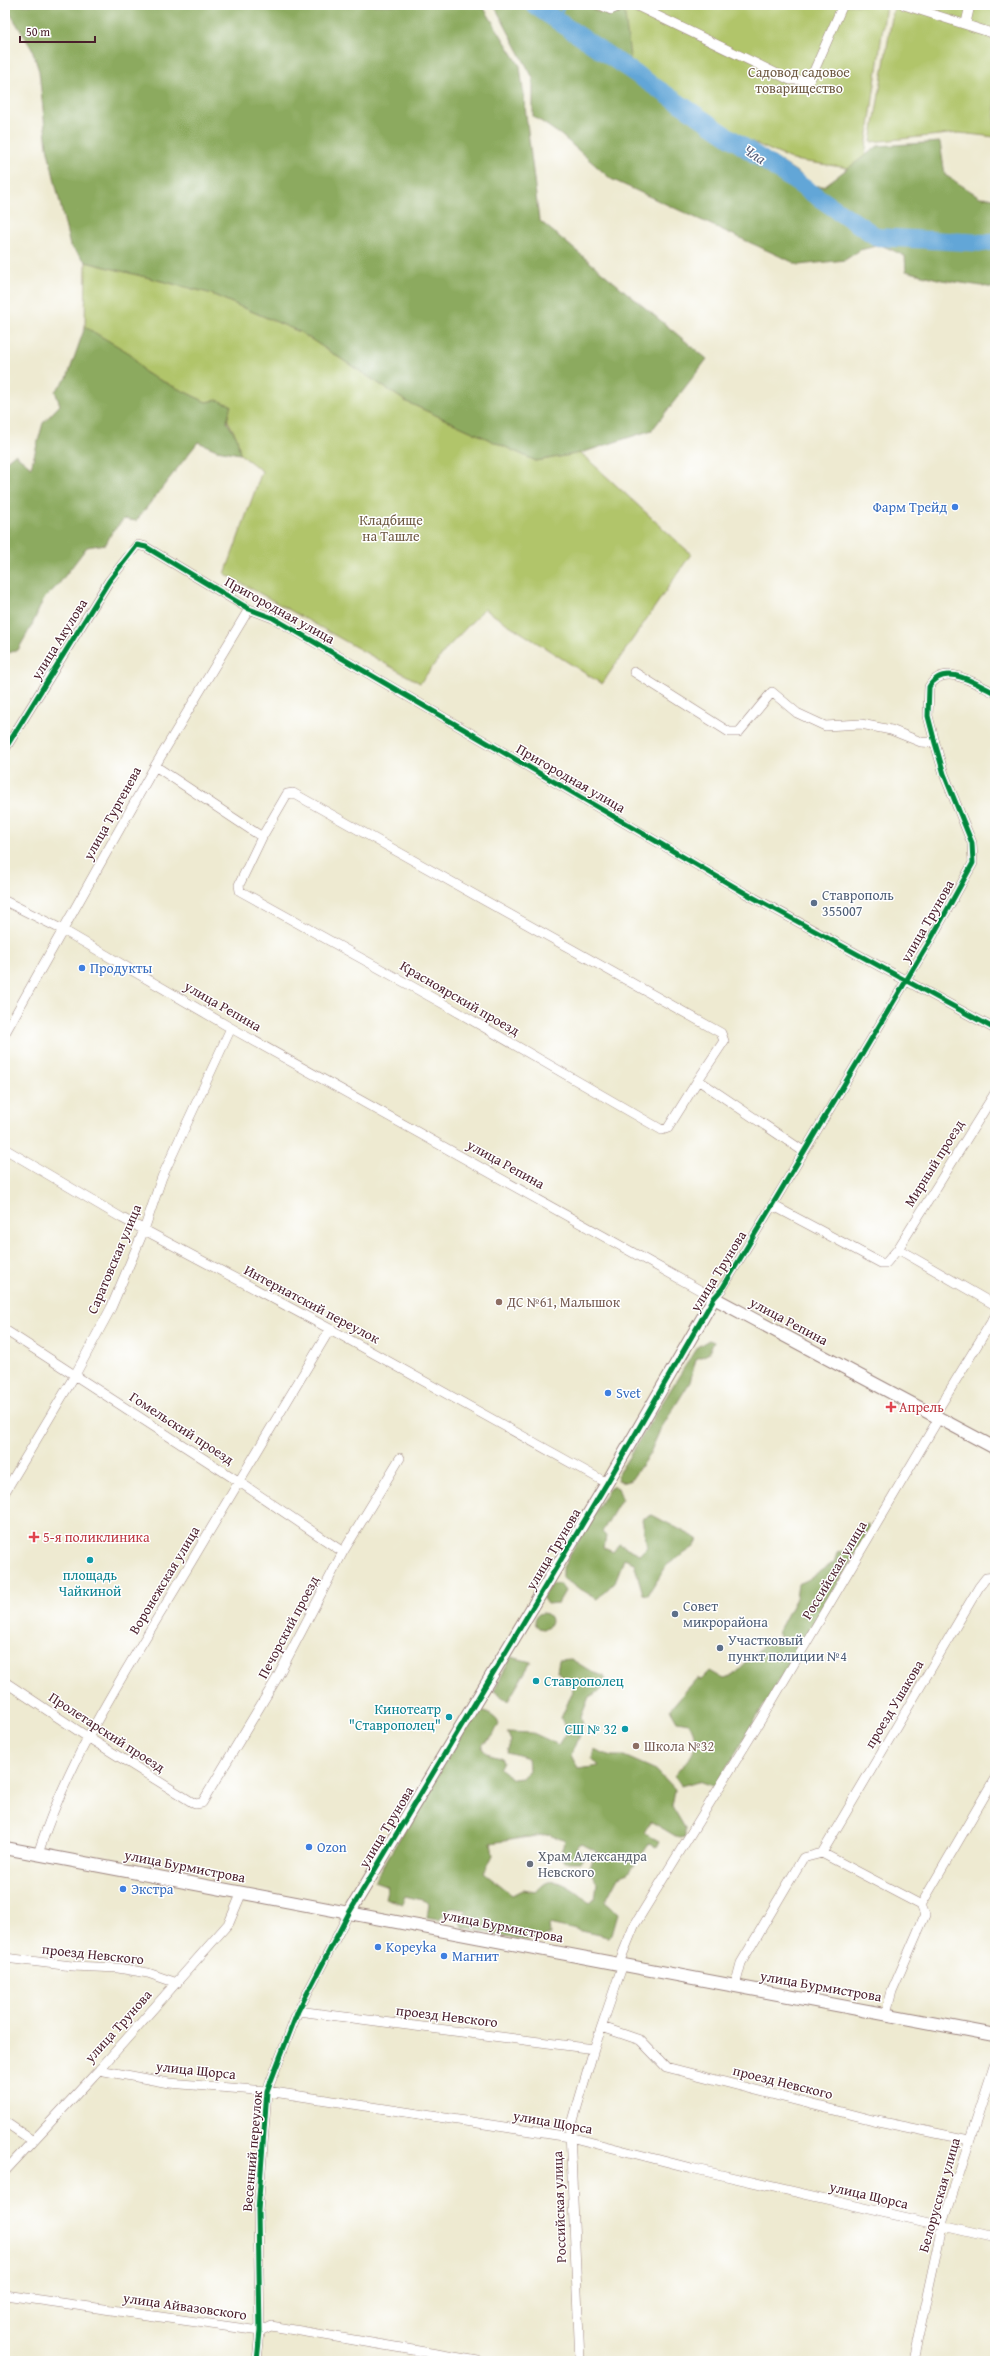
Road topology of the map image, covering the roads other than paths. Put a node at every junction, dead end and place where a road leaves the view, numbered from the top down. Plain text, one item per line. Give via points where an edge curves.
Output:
1 (600, 5) edge
2 (622, 5) edge
3 (635, 5) edge
4 (904, 5) edge
5 (970, 5) edge
6 (841, 6) edge
7 (966, 23) junction
8 (995, 34) edge
9 (137, 545) joint
10 (250, 609) junction
11 (634, 672) dead end
12 (995, 693) edge
13 (935, 744) junction
14 (5, 749) edge
15 (155, 766) junction
16 (262, 836) junction
17 (5, 901) edge
18 (63, 930) junction
19 (906, 979) junction
20 (231, 1028) junction
21 (995, 1029) edge
22 (5, 1034) edge
23 (698, 1080) junction
24 (995, 1092) edge
25 (5, 1149) edge
26 (803, 1151) junction
27 (772, 1205) junction
28 (144, 1230) junction
29 (898, 1249) junction
30 (714, 1298) junction
31 (995, 1305) edge
32 (995, 1316) edge
33 (330, 1329) junction
34 (5, 1330) edge
35 (75, 1375) junction
36 (937, 1417) junction
37 (995, 1448) edge
38 (400, 1458) dead end
39 (238, 1481) junction
40 (607, 1483) junction
41 (5, 1492) edge
42 (343, 1552) junction
43 (995, 1577) edge
44 (5, 1682) edge
45 (89, 1738) junction
46 (995, 1778) edge
47 (195, 1804) joint
48 (5, 1848) edge
49 (822, 1853) junction
50 (38, 1854) junction
51 (242, 1892) junction
52 (921, 1905) junction
53 (349, 1913) junction
54 (5, 1958) edge
55 (621, 1963) junction
56 (177, 1983) junction
57 (735, 1986) junction
58 (298, 2012) junction
59 (886, 2013) junction
60 (602, 2027) junction
61 (995, 2035) edge
62 (594, 2049) junction
63 (995, 2063) edge
64 (99, 2070) junction
65 (267, 2091) junction
66 (5, 2122) edge
67 (570, 2137) junction
68 (969, 2140) junction
69 (33, 2141) junction
70 (5, 2171) edge
71 (942, 2226) junction
72 (995, 2238) edge
73 (5, 2295) edge
74 (260, 2331) junction
75 (257, 2361) edge
76 (478, 2361) edge
77 (580, 2361) edge
78 (913, 2361) edge

1 - 2 street via 611,10
3 - 6 street via 790,80 810,80
4 - 7 street
5 - 7 street
7 - 8 street
9 - 10 street, Пригородная улица
9 - 14 street, улица Акулова via 109,582
10 - 15 street, улица Тургенева
10 - 19 street, Пригородная улица via 273,618 745,893
11 - 13 street via 729,732 739,732 772,692 797,713 826,726 861,724 891,730 921,742
12 - 13 street, улица Трунова via 949,674 933,680 928,694 928,716
13 - 19 street, улица Трунова via 944,774 972,843 973,863
15 - 16 street
15 - 18 street, улица Тургенева
16 - 23 street, Красноярский проезд via 286,794 294,793 512,914 721,1033 724,1041
16 - 23 street, Красноярский проезд via 239,885 240,891 449,1007 662,1130 668,1128
17 - 18 street, улица Репина
18 - 20 street, улица Репина
18 - 22 street, улица Тургенева
19 - 21 street, Пригородная улица
19 - 26 street, улица Трунова
20 - 28 street, Саратовская улица via 162,1177
20 - 30 street, улица Репина
23 - 26 street
24 - 29 street, Мирный проезд
25 - 28 street, Интернатский переулок
26 - 27 street, улица Трунова
27 - 29 street, Мирный проезд via 881,1263 890,1261
27 - 30 street, улица Трунова via 722,1289
28 - 33 street, Интернатский переулок
28 - 35 street, Саратовская улица via 111,1308
29 - 31 street
30 - 36 street, улица Репина
30 - 40 street, улица Трунова
32 - 36 street, Российская улица
33 - 39 street, Воронежская улица
33 - 40 street, Интернатский переулок
34 - 35 street, Гомельский проезд
35 - 39 street, Гомельский проезд
35 - 41 street, Саратовская улица
36 - 37 street, улица Репина
36 - 55 street, Российская улица via 762,1718 634,1926
38 - 42 street, Печорский проезд
39 - 42 street, Гомельский проезд
39 - 45 street, Воронежская улица
40 - 53 street, улица Трунова
42 - 47 street, Печорский проезд via 277,1678 202,1802
43 - 49 street, проезд Ушакова via 986,1578 979,1587
44 - 45 street, Пролетарский проезд
45 - 47 street, Пролетарский проезд
45 - 50 street, Воронежская улица via 50,1814
46 - 52 street
48 - 50 street, улица Бурмистрова
49 - 52 street
49 - 57 street via 804,1858 741,1963
50 - 51 street, улица Бурмистрова
51 - 53 street, улица Бурмистрова
51 - 56 street, улица Трунова via 229,1923
52 - 59 street via 925,1915 892,1991
53 - 55 street, улица Бурмистрова
53 - 58 street, Весенний переулок
54 - 56 street, проезд Невского via 72,1966 118,1968 148,1973
55 - 57 street, улица Бурмистрова
55 - 60 street, Российская улица
56 - 64 street, улица Трунова
57 - 59 street, улица Бурмистрова
58 - 62 street, проезд Невского
58 - 65 street, Весенний переулок
59 - 61 street, улица Бурмистрова
60 - 62 street, Российская улица
60 - 68 street, проезд Невского via 640,2040 666,2067 873,2120
62 - 67 street, Российская улица
63 - 68 street, Белорусская улица
64 - 65 street, улица Щорса via 169,2083
64 - 69 street, улица Трунова
65 - 67 street, улица Щорса
65 - 74 street, Весенний переулок via 258,2211
66 - 69 street
67 - 71 street, улица Щорса
67 - 77 street, Российская улица
68 - 71 street, Белорусская улица
69 - 70 street, улица Трунова
71 - 72 street, улица Щорса
71 - 78 street, Белорусская улица
73 - 74 street, улица Айвазовского
74 - 75 street, Весенний переулок
74 - 76 street, улица Айвазовского via 271,2326

